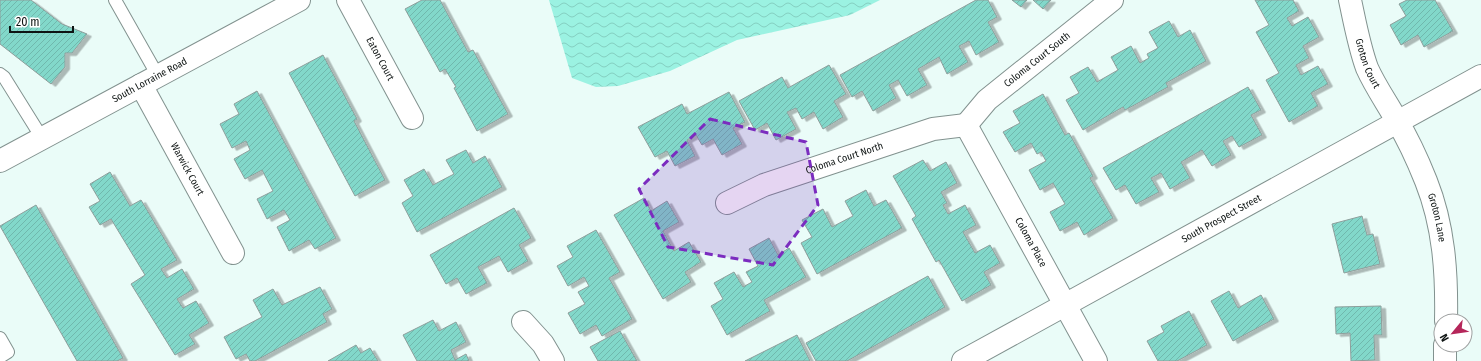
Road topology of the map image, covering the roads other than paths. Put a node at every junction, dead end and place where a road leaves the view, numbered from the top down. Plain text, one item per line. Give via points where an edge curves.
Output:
1 (114, 0) edge
2 (299, 0) edge
3 (348, 0) edge
4 (1112, 0) edge
5 (1350, 0) edge
6 (0, 74) edge
7 (1481, 76) edge
8 (149, 81) junction
9 (412, 118) dead end
10 (1398, 122) junction
11 (966, 124) junction
12 (42, 138) junction
13 (0, 161) edge
14 (727, 204) dead end
15 (233, 253) dead end
16 (1065, 305) junction
17 (1446, 313) edge
18 (523, 322) dead end
19 (0, 338) edge
20 (0, 357) edge
21 (553, 361) edge
22 (963, 361) edge
23 (1096, 361) edge

1 - 8 lane
2 - 8 street, South Lorraine Road
3 - 9 street, Eaton Court
4 - 11 street, Coloma Court South via 987,100
5 - 10 street, Groton Court via 1358,41 1368,68
6 - 12 lane via 4,76
7 - 10 street, South Prospect Street
8 - 12 street, South Lorraine Road
8 - 15 street, Warwick Court
10 - 16 street, South Prospect Street
10 - 17 street, Groton Lane via 1426,181 1436,213 1444,248
11 - 14 street, Coloma Court North via 933,129 764,185
11 - 16 street, Coloma Place
12 - 13 street, South Lorraine Road
16 - 22 street, South Prospect Street
16 - 23 street, Coloma Place
18 - 21 street via 544,344
19 - 20 lane via 8,352

